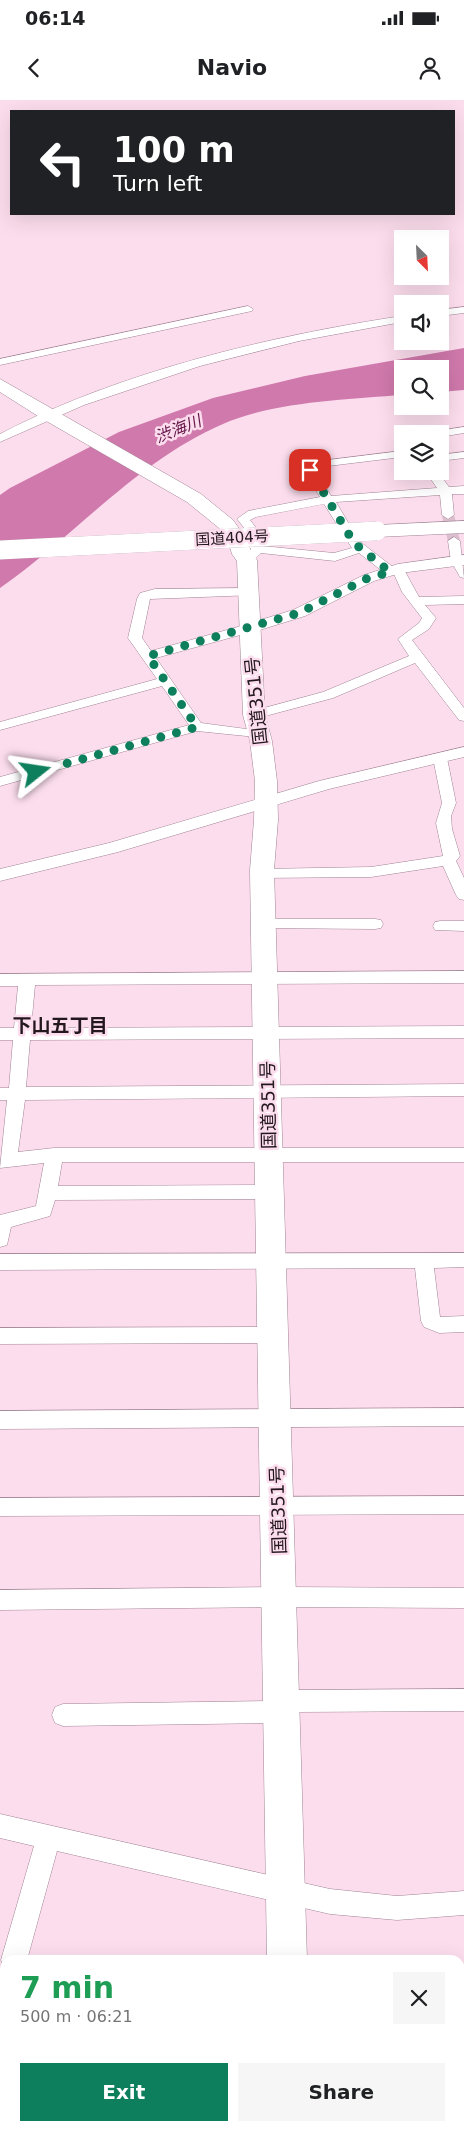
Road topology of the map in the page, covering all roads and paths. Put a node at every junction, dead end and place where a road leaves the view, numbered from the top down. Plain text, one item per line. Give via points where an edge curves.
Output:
1 (248, 309) dead end
2 (464, 310) edge
3 (449, 312) edge
4 (394, 320) edge
5 (0, 362) edge
6 (0, 384) edge
7 (50, 416) junction
8 (464, 430) edge
9 (449, 432) edge
10 (0, 439) edge
11 (394, 455) edge
12 (464, 455) edge
13 (449, 457) edge
14 (437, 480) edge
15 (464, 490) edge
16 (446, 492) junction
17 (327, 499) junction
18 (448, 514) tunnel mouth
19 (459, 534) edge
20 (0, 550) edge
21 (360, 550) junction
22 (252, 555) junction
23 (462, 565) edge
24 (394, 570) junction
25 (248, 592) junction
26 (464, 600) edge
27 (415, 601) junction
28 (250, 628) junction
29 (148, 656) junction
30 (416, 658) junction
31 (165, 681) junction
32 (459, 701) edge
33 (464, 717) edge
34 (258, 725) junction
35 (0, 726) edge
36 (197, 727) junction
37 (464, 752) edge
38 (440, 758) junction
39 (0, 782) edge
40 (267, 803) junction
41 (448, 860) junction
42 (261, 874) junction
43 (0, 875) edge
44 (464, 895) edge
45 (264, 924) junction
46 (375, 924) dead end
47 (441, 926) dead end
48 (464, 926) edge
49 (464, 977) edge
50 (265, 978) junction
51 (27, 979) junction
52 (0, 980) edge
53 (267, 1032) junction
54 (464, 1032) edge
55 (0, 1034) edge
56 (23, 1034) junction
57 (464, 1090) edge
58 (267, 1091) junction
59 (8, 1094) edge
60 (54, 1155) junction
61 (268, 1155) junction
62 (464, 1155) edge
63 (4, 1160) edge
64 (270, 1192) junction
65 (47, 1193) junction
66 (0, 1240) edge
67 (270, 1260) junction
68 (464, 1260) edge
69 (424, 1261) junction
70 (0, 1262) edge
71 (464, 1324) edge
72 (274, 1335) junction
73 (0, 1336) edge
74 (464, 1417) edge
75 (276, 1418) junction
76 (0, 1420) edge
77 (464, 1505) edge
78 (278, 1506) junction
79 (0, 1508) edge
80 (280, 1597) junction
81 (464, 1598) edge
82 (0, 1600) edge
83 (464, 1700) edge
84 (283, 1703) junction
85 (63, 1715) dead end
86 (0, 1826) edge
87 (49, 1838) junction
88 (287, 1891) junction
89 (464, 1903) edge
90 (15, 1955) edge
91 (287, 1955) edge

1 - 5 street
2 - 3 street
4 - 7 street via 235,353 167,372
6 - 7 highway, 国道351号
7 - 10 street
7 - 22 highway, 国道351号 via 190,495 226,524 238,541 242,554
8 - 9 street
11 - 17 street via 312,466 310,470
12 - 13 street
14 - 16 street
15 - 16 street
16 - 17 street
16 - 18 street
17 - 21 street
17 - 22 street via 252,514 243,519 251,529
19 - 20 highway, 国道404号, bridge via 378,531
19 - 23 street
21 - 22 street via 336,557
21 - 24 street
22 - 25 highway, 国道351号
23 - 24 street
24 - 27 street
24 - 28 street via 368,578 299,613
25 - 28 highway, 国道351号
25 - 29 street via 155,593 145,596 135,638
26 - 27 street
27 - 30 street via 429,618 424,626 405,639
28 - 29 street
28 - 34 highway, 国道351号
29 - 31 street
30 - 32 street
30 - 34 street
31 - 35 street
31 - 36 street
32 - 33 street
34 - 36 street
34 - 40 highway, 国道351号
36 - 39 street
37 - 38 street
38 - 40 street via 325,785
38 - 41 street via 449,803 442,823 452,856
40 - 42 highway, 国道351号
40 - 43 street via 112,848
41 - 42 street via 372,872
41 - 44 street
42 - 45 highway, 国道351号
45 - 46 street
45 - 50 highway, 国道351号
47 - 48 street
49 - 50 street
50 - 51 street
50 - 53 highway, 国道351号
51 - 52 street
51 - 56 street
53 - 54 street
53 - 56 street
53 - 58 highway, 国道351号
55 - 56 street
56 - 59 street
57 - 58 street
58 - 59 street
58 - 61 highway, 国道351号
59 - 63 street
60 - 61 street
60 - 63 street
60 - 65 street
61 - 62 street
61 - 64 highway, 国道351号
64 - 65 street
64 - 67 highway, 国道351号
65 - 66 street via 44,1211 2,1222
67 - 69 street
67 - 70 street
67 - 72 highway, 国道351号
68 - 69 street
69 - 71 street via 431,1322 439,1325
72 - 73 street
72 - 75 highway, 国道351号
74 - 75 street
75 - 76 street
75 - 78 highway, 国道351号
77 - 78 street
78 - 79 street
78 - 80 highway, 国道351号
80 - 81 street
80 - 82 street
80 - 84 highway, 国道351号
83 - 84 street
84 - 85 street via 274,1712
84 - 88 highway, 国道351号
86 - 87 street
87 - 88 street
87 - 90 street
88 - 89 street via 310,1899 383,1907 433,1908
88 - 91 highway, 国道351号

